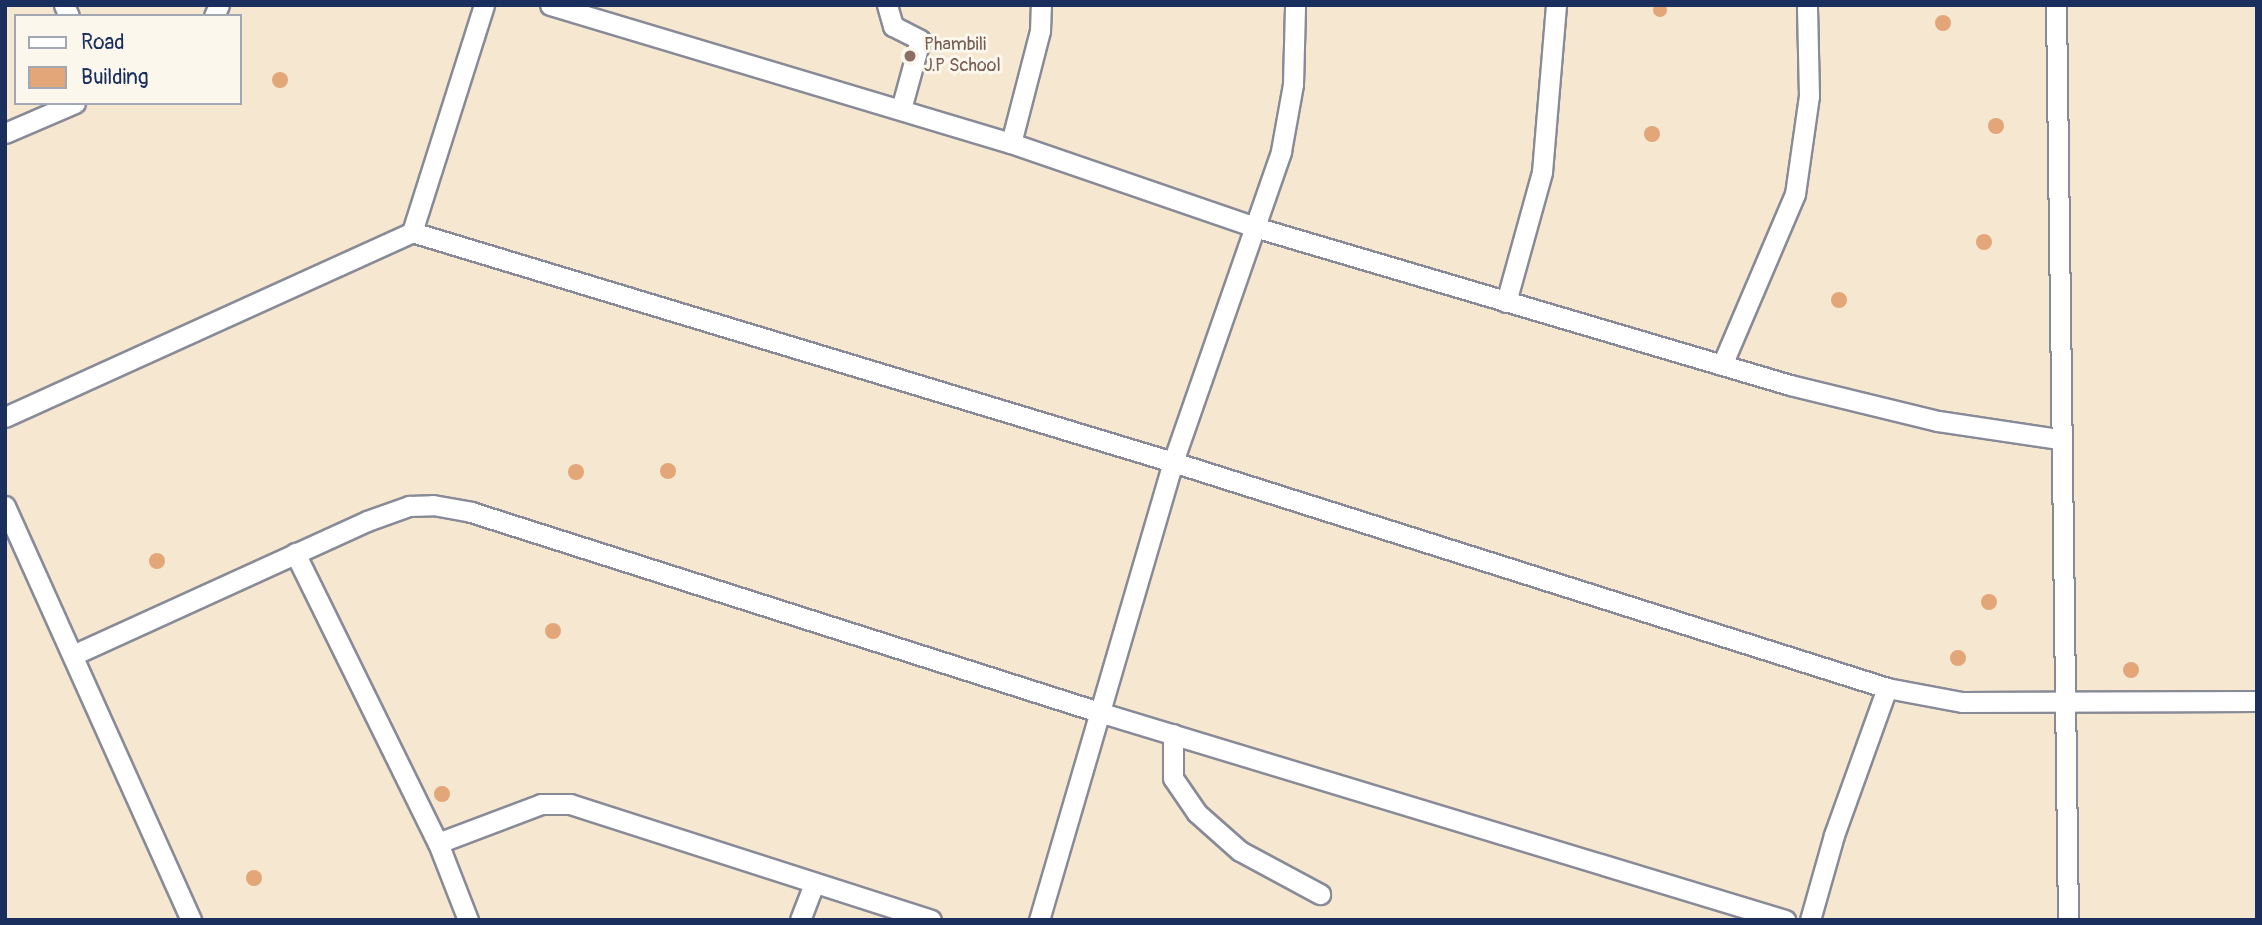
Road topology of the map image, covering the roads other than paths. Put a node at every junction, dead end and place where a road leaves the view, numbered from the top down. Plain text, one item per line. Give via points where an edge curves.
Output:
1 (484, 5) edge
2 (550, 5) edge
3 (887, 5) edge
4 (1041, 5) edge
5 (1295, 5) edge
6 (1556, 5) edge
7 (1807, 5) edge
8 (2056, 5) edge
9 (70, 105) edge
10 (901, 110) junction
11 (5, 133) edge
12 (1011, 143) junction
13 (1258, 228) junction
14 (412, 232) junction
15 (1506, 302) junction
16 (1722, 365) junction
17 (5, 416) edge
18 (2058, 439) junction
19 (1173, 462) junction
20 (5, 506) edge
21 (295, 553) junction
22 (73, 655) junction
23 (1887, 688) junction
24 (2257, 701) edge
25 (2066, 702) junction
26 (1102, 713) junction
27 (1173, 734) junction
28 (438, 843) junction
29 (814, 884) junction
30 (1320, 894) dead end
31 (191, 920) edge
32 (468, 920) edge
33 (800, 920) edge
34 (931, 920) edge
35 (1039, 920) edge
36 (1785, 920) edge
37 (1810, 920) edge
38 (2068, 920) edge

1 - 14 street
2 - 10 street
3 - 10 street via 893,26 920,40
4 - 12 street via 1040,30
5 - 13 street via 1293,84 1281,151
6 - 15 street via 1542,172
7 - 16 street via 1809,96 1795,194
8 - 18 street
9 - 11 street
10 - 12 street
12 - 13 street
13 - 15 street
13 - 19 street
14 - 17 street
14 - 19 street
15 - 16 street
16 - 18 street via 1865,406
18 - 25 street
19 - 23 street
19 - 26 street
20 - 22 street
21 - 22 street
21 - 26 street via 409,506 471,512
21 - 28 street
22 - 31 street
23 - 25 street via 1962,702
23 - 37 street via 1834,835
24 - 25 street
25 - 38 street
26 - 27 street
26 - 35 street
27 - 30 street via 1173,778 1197,813 1240,851
27 - 36 street
28 - 29 street via 541,804 570,804
28 - 32 street
29 - 33 street
29 - 34 street

